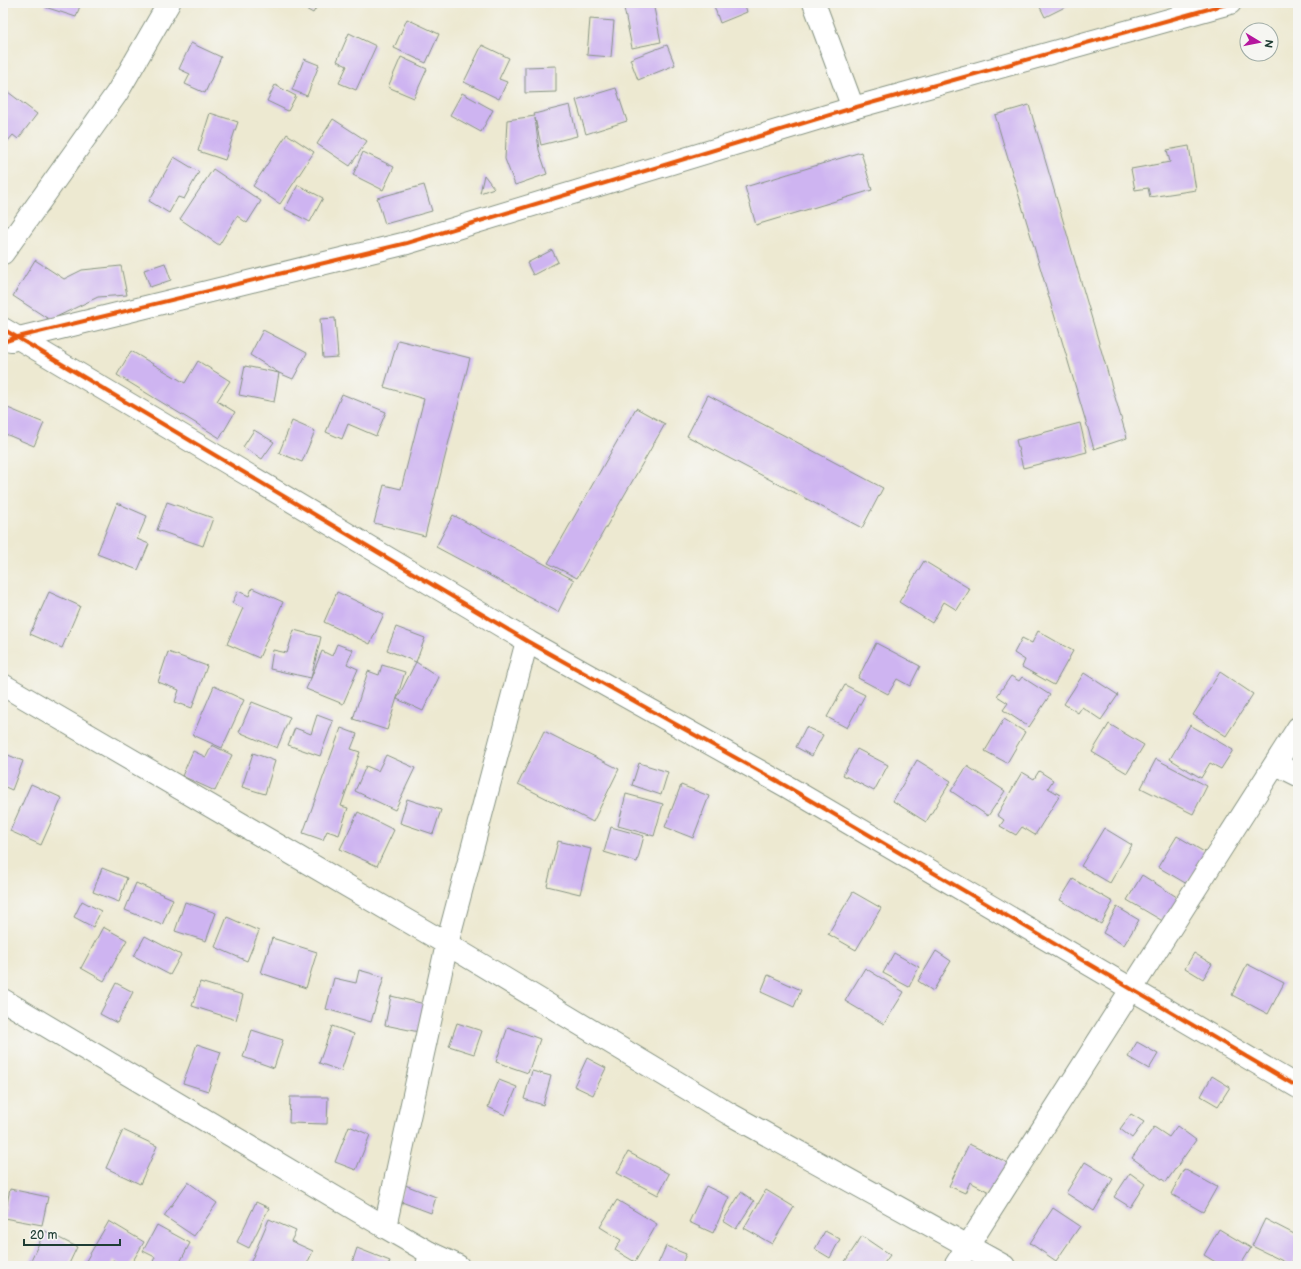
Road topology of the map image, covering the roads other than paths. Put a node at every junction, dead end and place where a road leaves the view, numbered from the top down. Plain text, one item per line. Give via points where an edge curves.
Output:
1 (169, 3) edge
2 (814, 3) edge
3 (1229, 3) edge
4 (853, 108) junction
5 (3, 253) edge
6 (8, 336) edge
7 (526, 641) junction
8 (3, 685) edge
9 (1298, 728) edge
10 (1276, 764) junction
11 (1298, 775) edge
12 (447, 944) junction
13 (1133, 990) junction
14 (3, 1000) edge
15 (1298, 1087) edge
16 (385, 1227) junction
17 (967, 1246) junction
18 (429, 1260) edge
19 (458, 1266) edge
20 (955, 1266) edge
21 (1004, 1266) edge

1 - 5 street via 117,93
2 - 4 street
3 - 4 street
4 - 6 street via 407,243
6 - 7 street
7 - 12 street
7 - 13 street via 786,786
8 - 12 street
9 - 10 street
10 - 11 street
10 - 13 street
12 - 16 street
12 - 17 street via 728,1113
13 - 15 street
13 - 17 street
14 - 16 street
16 - 18 street
17 - 20 street
17 - 21 street
18 - 19 street

